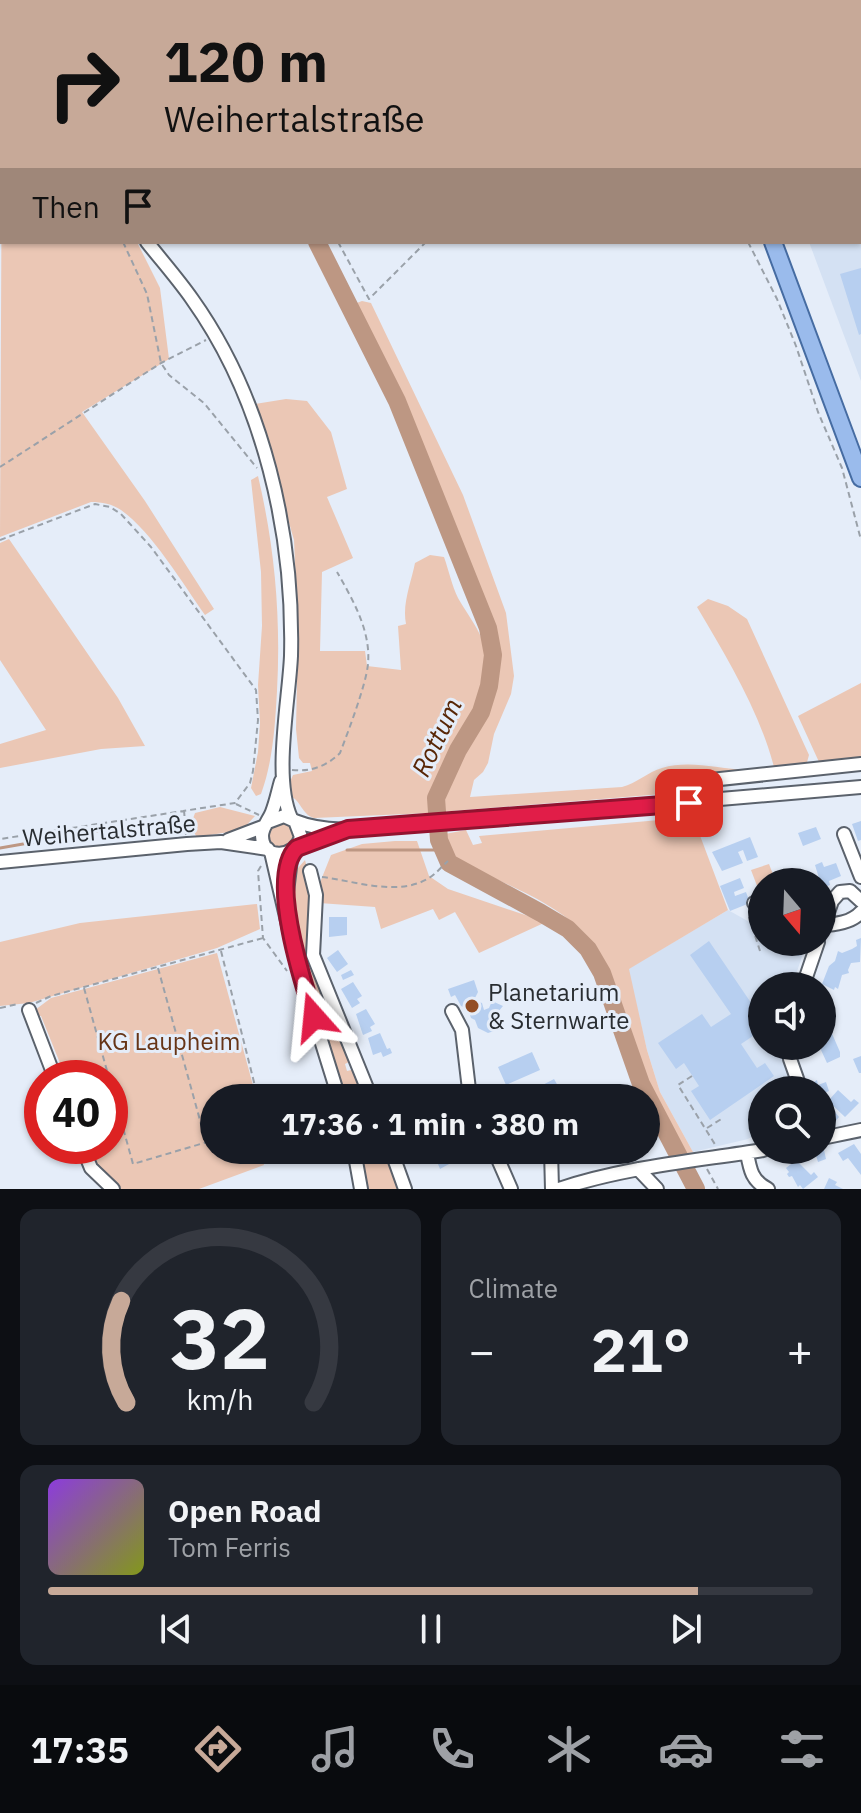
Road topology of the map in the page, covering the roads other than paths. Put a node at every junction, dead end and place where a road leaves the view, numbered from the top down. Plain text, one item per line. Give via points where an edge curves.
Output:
1 (149, 244) edge
2 (773, 247) edge
3 (861, 478) edge
4 (861, 764) edge
5 (283, 771) junction
6 (861, 787) edge
7 (689, 803) junction
8 (293, 820) junction
9 (264, 821) junction
10 (348, 829) junction
11 (844, 834) dead end
12 (221, 842) junction
13 (294, 850) junction
14 (268, 854) junction
15 (0, 862) edge
16 (311, 873) road end
17 (861, 877) edge
18 (836, 896) edge
19 (861, 900) edge
20 (861, 912) edge
21 (287, 916) junction
22 (836, 924) edge
23 (29, 1010) road end
24 (452, 1011) dead end
25 (48, 1060) edge
26 (335, 1084) edge
27 (365, 1084) edge
28 (468, 1084) edge
29 (861, 1130) edge
30 (836, 1135) edge
31 (747, 1153) joint
32 (89, 1164) edge
33 (357, 1164) edge
34 (396, 1164) edge
35 (500, 1164) edge
36 (551, 1164) edge
37 (638, 1169) junction
38 (567, 1188) edge
39 (113, 1189) edge
40 (361, 1189) edge
41 (405, 1189) edge
42 (511, 1189) edge
43 (552, 1189) edge
44 (657, 1189) edge
45 (768, 1189) edge

1 - 5 street via 214,335 237,378 267,462 283,531 291,611
2 - 3 main road
4 - 7 street via 692,782
5 - 8 street
5 - 9 street
6 - 7 street
7 - 10 street
8 - 9 street via 278,816
8 - 10 street via 309,827
8 - 13 street via 301,837
9 - 12 street, Weihertalstraße
9 - 14 street
10 - 13 street
11 - 17 street
12 - 14 street, Weihertalstraße
12 - 15 street, Weihertalstraße
13 - 14 street
13 - 21 street
14 - 21 street
16 - 27 street via 316,895 313,955
18 - 19 street via 850,891
20 - 22 street
21 - 26 street
23 - 25 street
24 - 28 street via 462,1030
29 - 30 street
31 - 37 street
31 - 45 street via 752,1176
32 - 39 street
33 - 40 street
34 - 41 street
35 - 42 street
36 - 43 street
37 - 38 street
37 - 44 street

